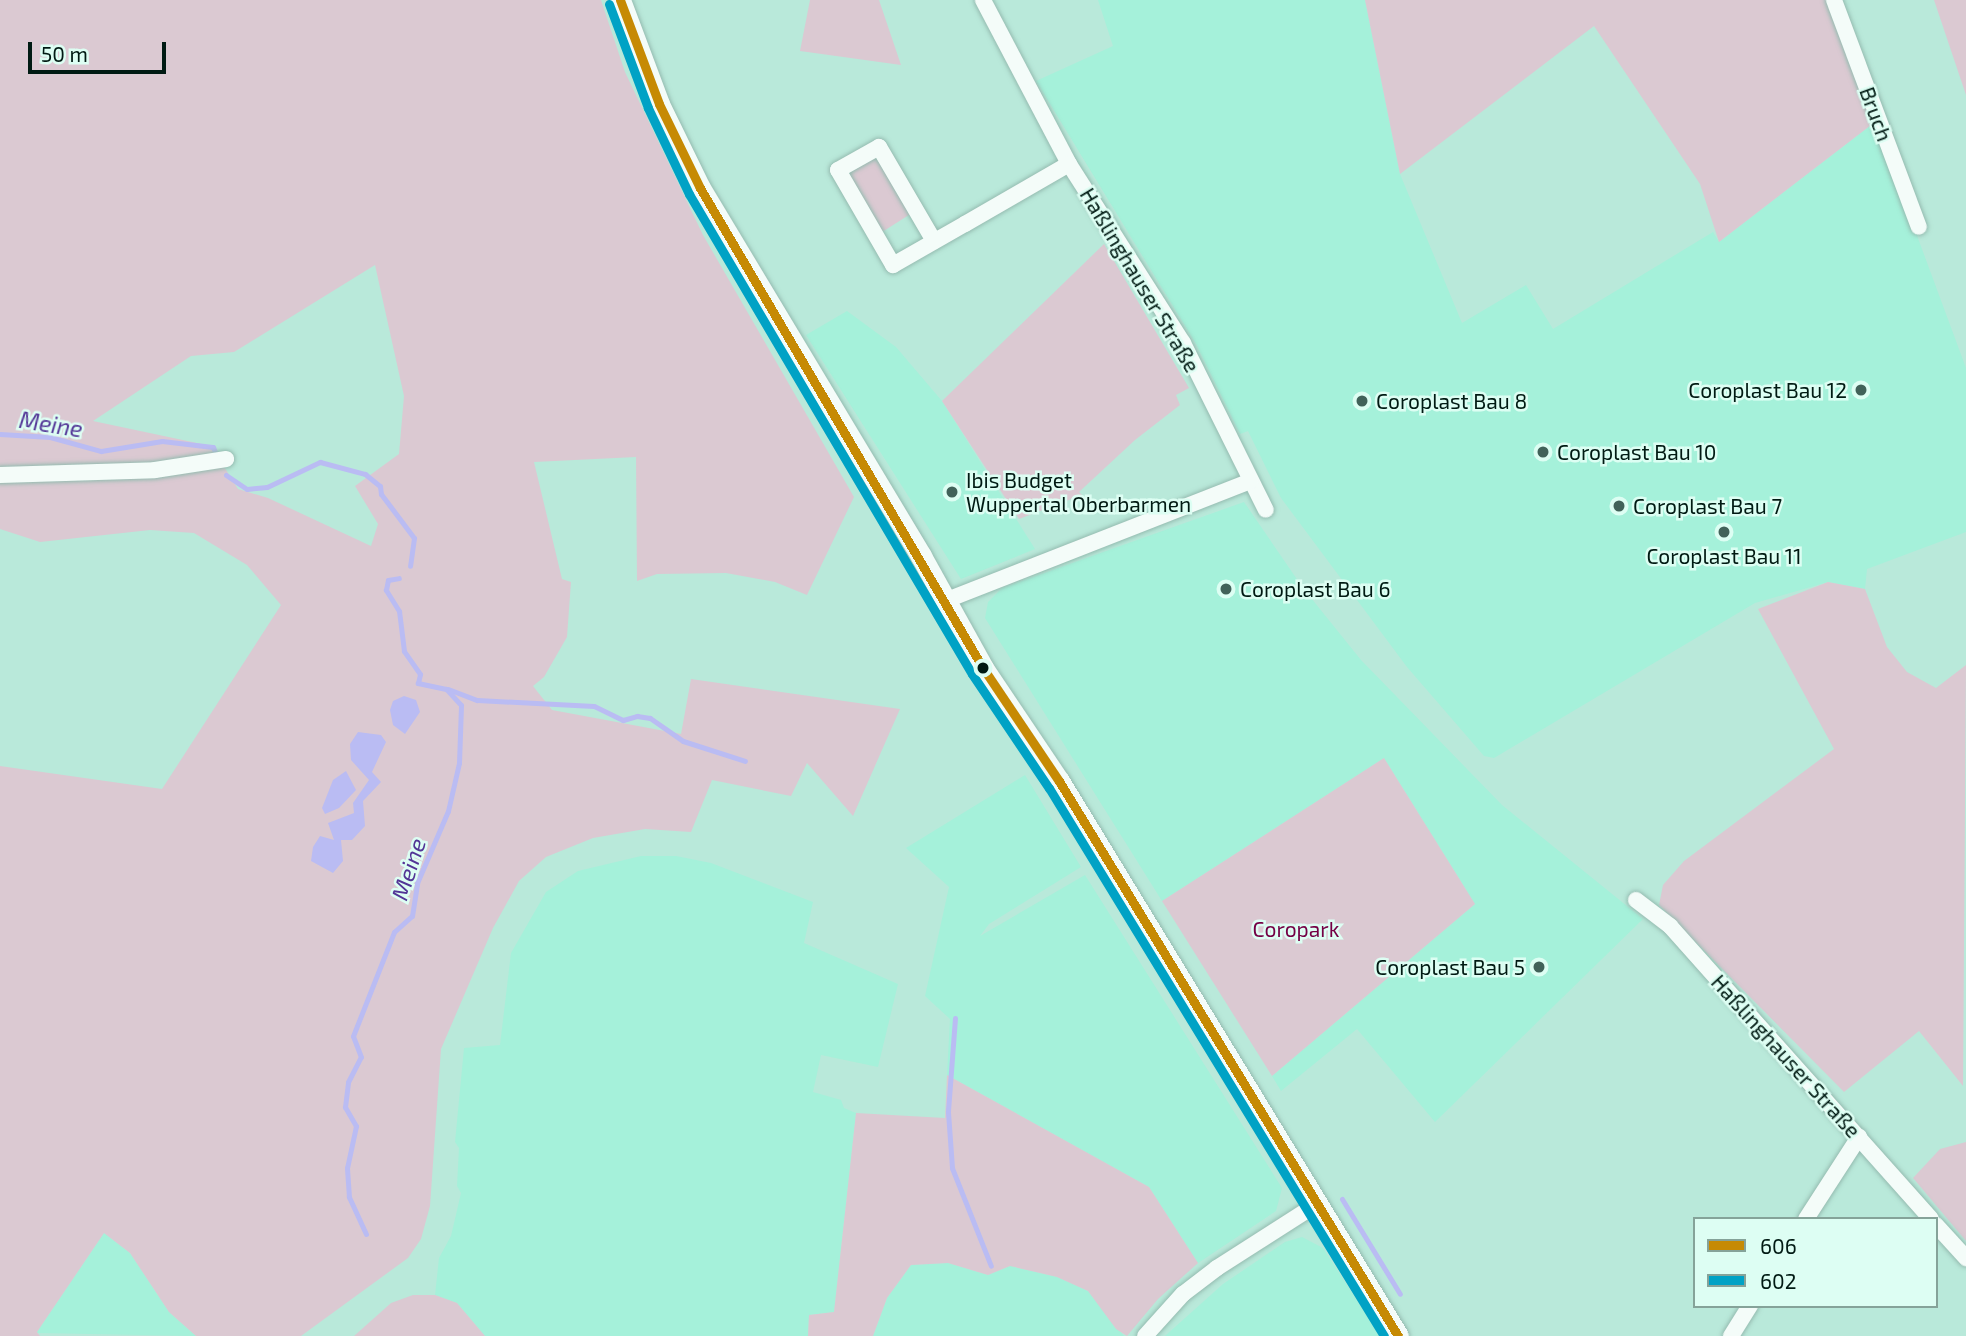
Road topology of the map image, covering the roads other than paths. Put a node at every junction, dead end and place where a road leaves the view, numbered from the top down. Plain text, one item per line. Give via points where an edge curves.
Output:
1 (620, 0) edge
2 (983, 0) edge
3 (1834, 0) edge
4 (1069, 164) junction
5 (1919, 227) dead end
6 (934, 241) junction
7 (226, 459) dead end
8 (0, 475) edge
9 (1251, 481) junction
10 (1266, 510) dead end
11 (947, 600) junction
12 (1636, 900) dead end
13 (1859, 1137) junction
14 (1317, 1204) junction
15 (1807, 1217) edge
16 (1929, 1217) edge
17 (1938, 1227) edge
18 (1966, 1258) edge
19 (1749, 1308) edge
20 (1145, 1336) edge
21 (1398, 1336) edge
22 (1731, 1336) edge

1 - 11 main road via 659,104 700,188
2 - 4 street, Haßlinghauser Straße
3 - 5 street, Bruch
4 - 6 street
4 - 9 street, Haßlinghauser Straße via 1183,342
6 - 6 street via 893,265 838,170 879,147
7 - 8 street via 155,470
9 - 10 street, Haßlinghauser Straße
9 - 11 street
11 - 14 main road via 983,668 1059,781
12 - 13 street, Haßlinghauser Straße via 1670,926
13 - 15 street
13 - 16 street, Haßlinghauser Straße
14 - 20 street via 1192,1287
14 - 21 main road
17 - 18 street
19 - 22 street

